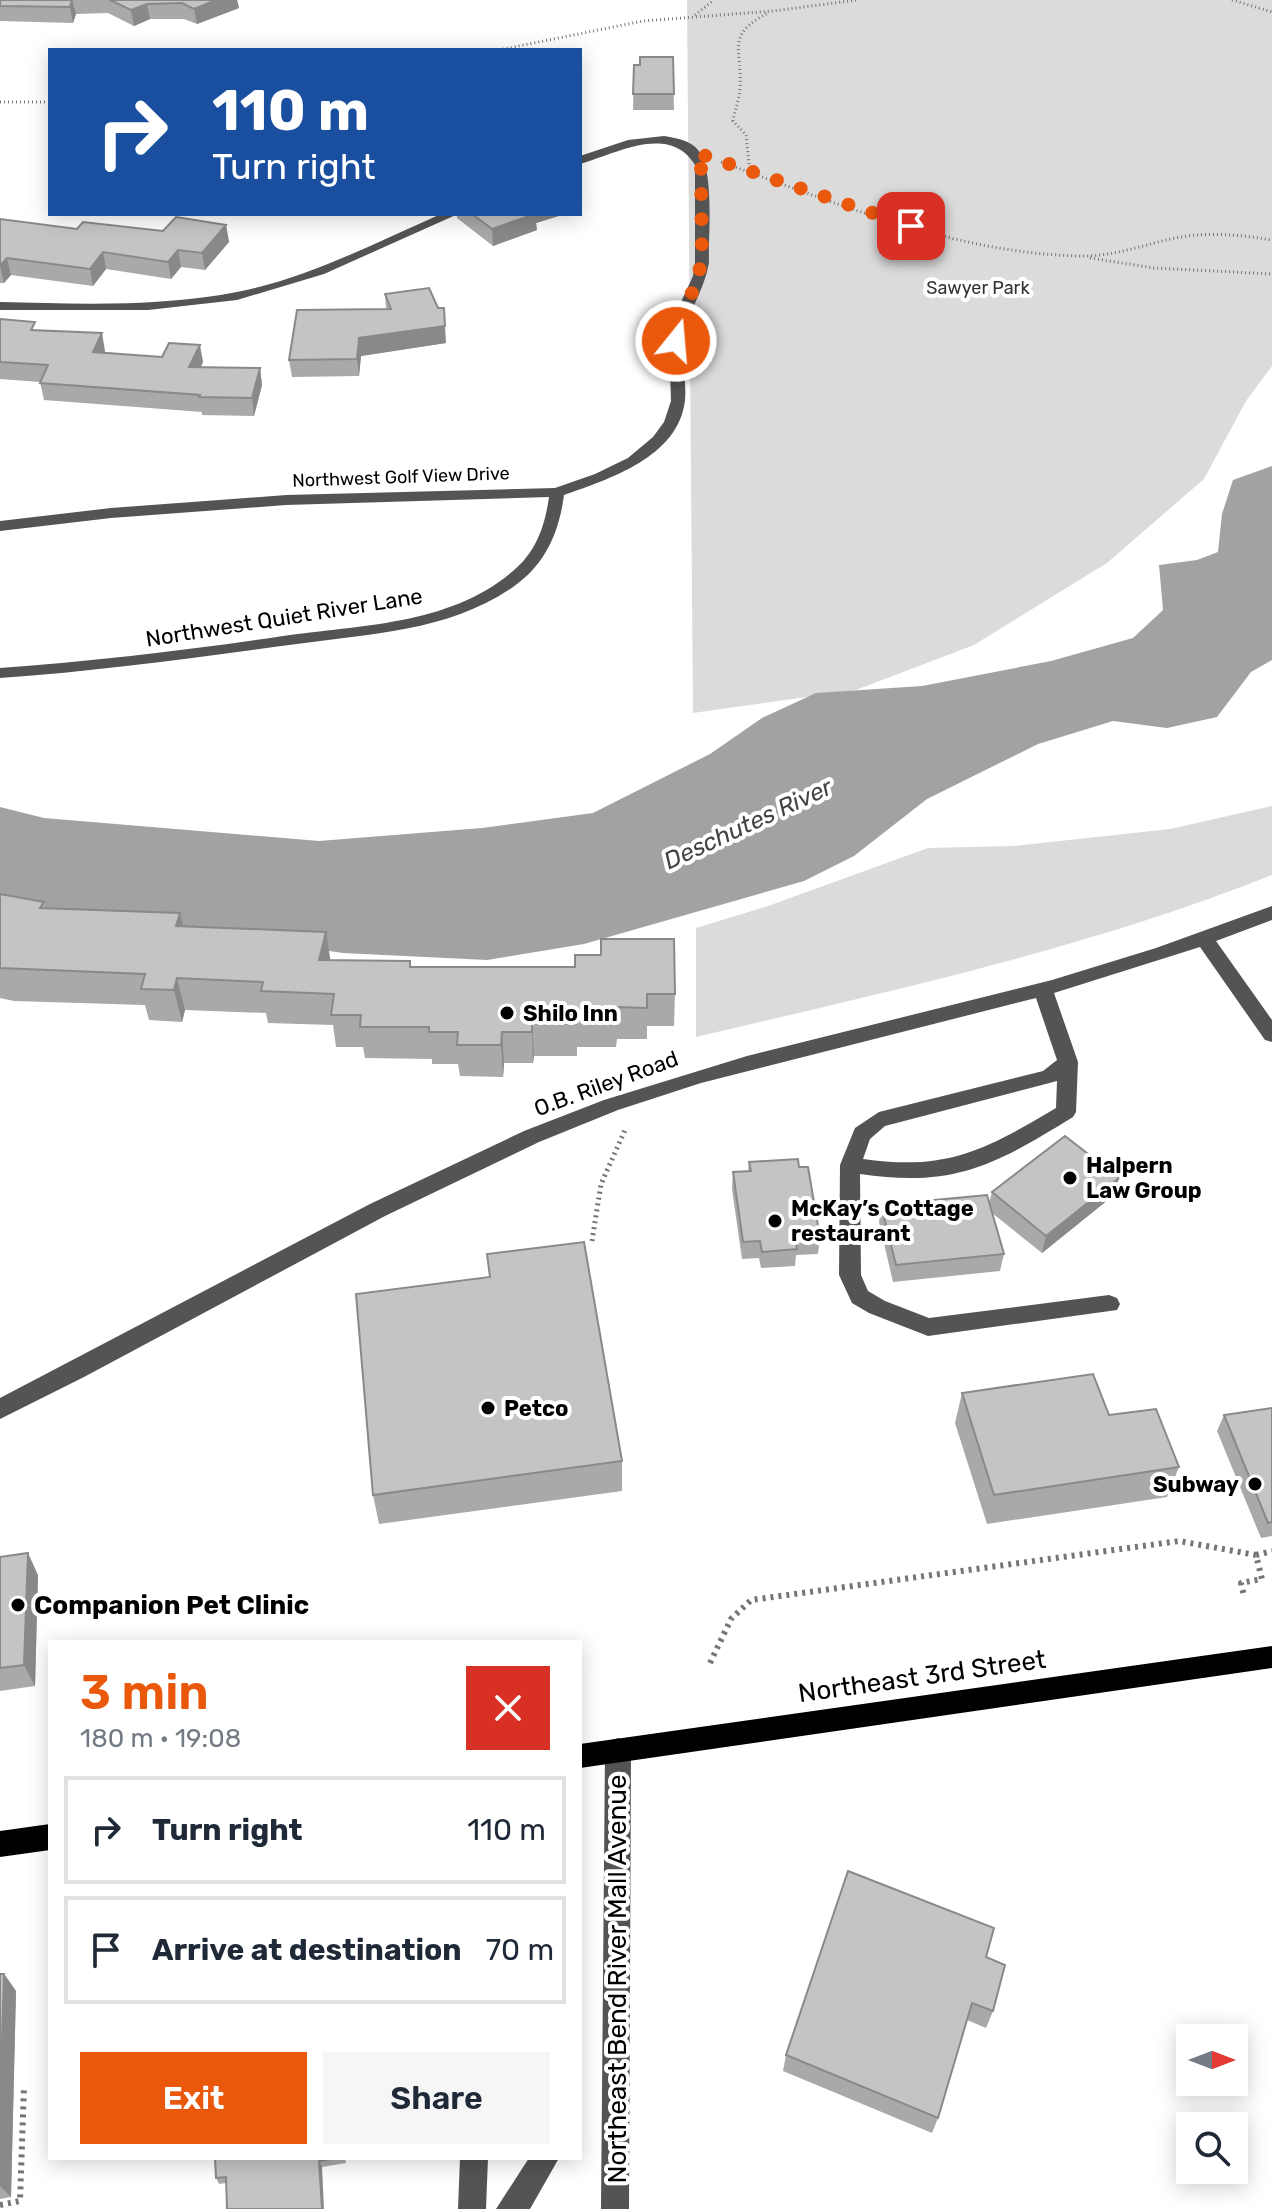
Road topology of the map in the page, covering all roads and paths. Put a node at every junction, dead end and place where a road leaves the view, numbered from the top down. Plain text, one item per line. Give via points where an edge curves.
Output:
1 (714, 0) edge
2 (857, 0) edge
3 (1232, 0) edge
4 (773, 11) junction
5 (1272, 12) edge
6 (694, 16) junction
7 (509, 48) edge
8 (0, 102) edge
9 (48, 102) edge
10 (697, 153) junction
11 (582, 159) edge
12 (750, 172) junction
13 (447, 216) edge
14 (1272, 240) edge
15 (1078, 256) junction
16 (1272, 274) edge
17 (0, 306) edge
18 (557, 492) junction
19 (0, 526) edge
20 (0, 673) edge
21 (1272, 913) edge
22 (1205, 940) junction
23 (1043, 989) junction
24 (1272, 1035) edge
25 (1068, 1062) junction
26 (625, 1130) dead end
27 (850, 1165) junction
28 (592, 1241) dead end
29 (1109, 1304) dead end
30 (0, 1409) edge
31 (1272, 1551) edge
32 (1256, 1555) junction
33 (1244, 1596) dead end
34 (1272, 1657) edge
35 (710, 1663) dead end
36 (618, 1750) junction
37 (582, 1756) edge
38 (48, 1837) edge
39 (0, 1844) edge
40 (24, 2087) dead end
41 (474, 2160) edge
42 (544, 2160) edge
43 (0, 2205) edge
44 (472, 2209) edge
45 (510, 2209) edge
46 (615, 2209) edge

1 - 6 path
2 - 4 path
3 - 5 path
4 - 6 path
4 - 12 path via 750,21 736,46 740,90 733,121 746,135
6 - 7 path
8 - 9 path
10 - 11 street via 657,139
10 - 12 path
10 - 18 street, Northwest Golf View Drive via 702,262 676,341 678,401 671,423 633,461
12 - 15 path via 911,226 1001,248
13 - 17 street via 347,260 239,295 129,308
14 - 15 path via 1182,237 1136,250
15 - 16 path via 1154,268
18 - 19 street, Northwest Golf View Drive via 286,500
18 - 20 street, Northwest Quiet River Lane via 554,526 537,554 508,584 467,606 420,620 296,640 127,663
21 - 22 street, O.B. Riley Road
22 - 23 street, O.B. Riley Road
22 - 24 street
23 - 25 street
23 - 30 street, O.B. Riley Road via 688,1078 533,1135 338,1228
25 - 27 street via 1049,1077 879,1120 862,1134
25 - 27 street via 1066,1112 1022,1138 964,1164 908,1173
26 - 28 path via 601,1184
27 - 29 street via 850,1275 860,1297 877,1307 928,1327
31 - 32 path
32 - 33 path via 1262,1579 1241,1583
32 - 35 path via 1179,1541 751,1600 731,1619
34 - 36 main road, Northeast 3rd Street
36 - 37 main road, Northeast 3rd Street
36 - 46 street, Northeast Bend River Mall Avenue
38 - 39 main road
40 - 43 path via 20,2201
41 - 44 street
42 - 45 street

